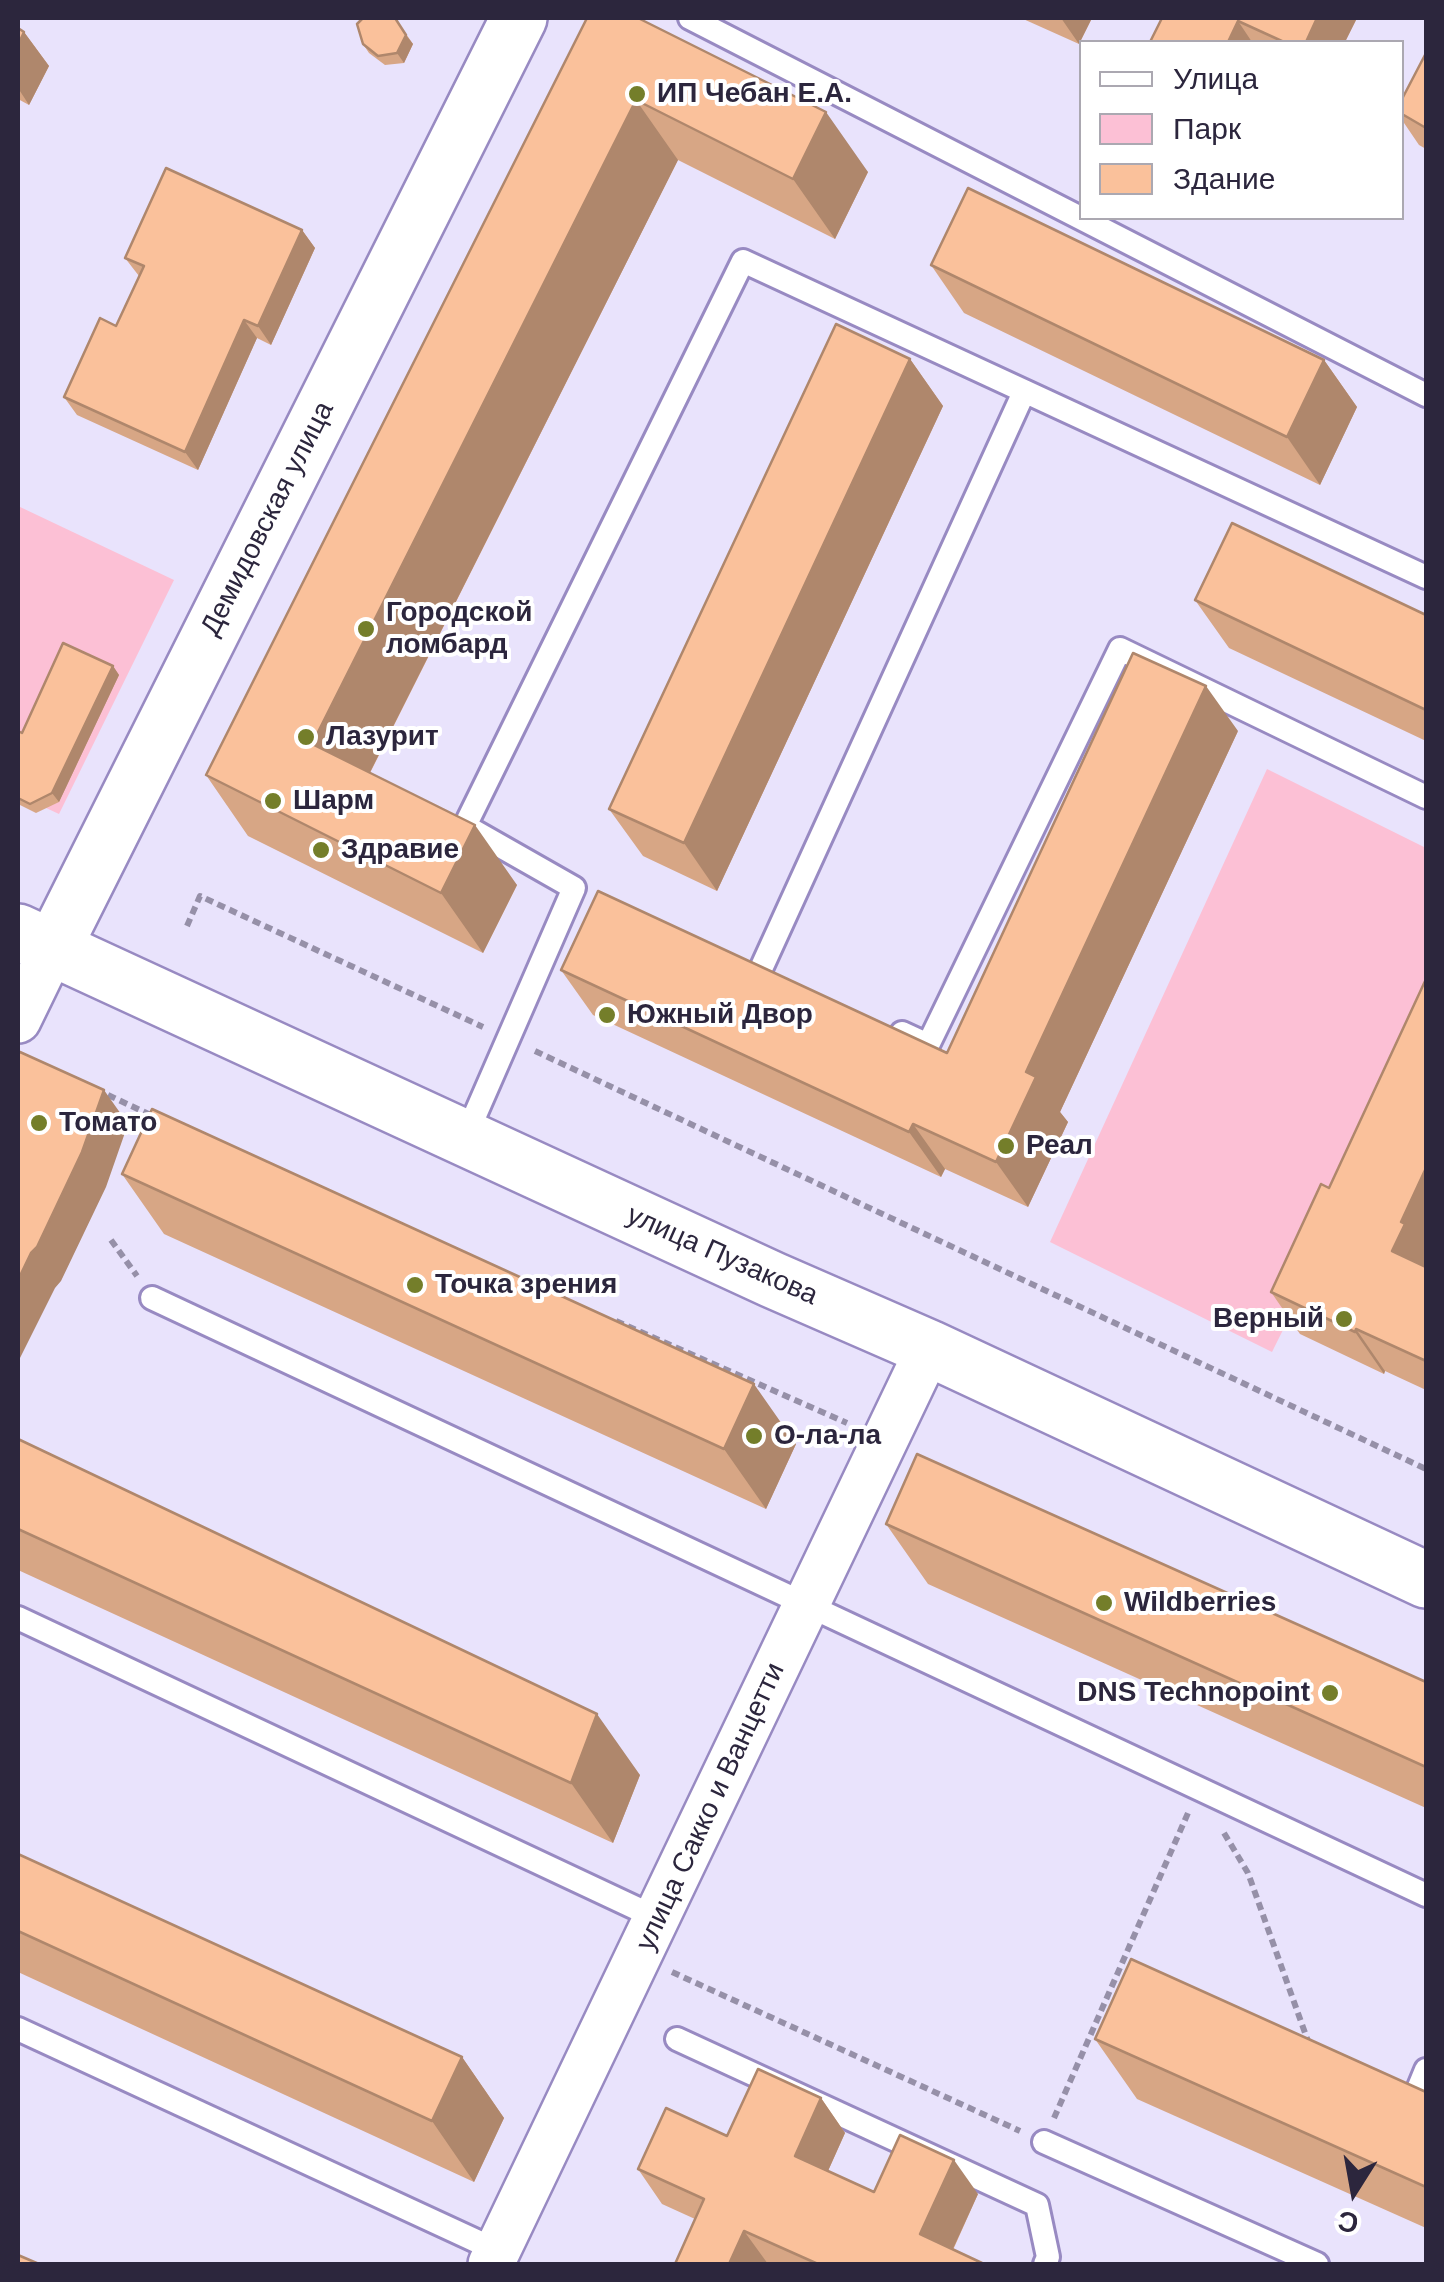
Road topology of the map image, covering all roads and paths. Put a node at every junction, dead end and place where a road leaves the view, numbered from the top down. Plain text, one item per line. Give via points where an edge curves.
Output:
1 (690, 18) edge
2 (510, 25) edge
3 (1079, 217) edge
4 (1084, 220) edge
5 (1024, 392) junction
6 (1426, 395) edge
7 (1426, 577) edge
8 (1426, 797) edge
9 (187, 926) dead end
10 (35, 940) edge
11 (760, 971) edge
12 (18, 1020) edge
13 (878, 1023) edge
14 (508, 1039) junction
15 (108, 1095) dead end
16 (160, 1119) edge
17 (465, 1138) junction
18 (111, 1240) dead end
19 (152, 1298) joint
20 (613, 1320) edge
21 (929, 1348) junction
22 (885, 1440) junction
23 (1426, 1469) edge
24 (1426, 1580) edge
25 (806, 1606) junction
26 (18, 1618) edge
27 (1198, 1789) junction
28 (1426, 1895) edge
29 (648, 1937) junction
30 (18, 2029) edge
31 (677, 2038) dead end
32 (1315, 2061) edge
33 (1426, 2070) edge
34 (1426, 2111) edge
35 (1044, 2142) junction
36 (494, 2258) edge
37 (1044, 2264) edge
38 (1317, 2264) edge

1 - 3 lane
2 - 10 street, Демидовская улица
4 - 6 lane
5 - 7 lane
5 - 11 lane
5 - 14 lane via 743,261 465,826 582,892
8 - 13 lane via 1120,649 928,1045
9 - 14 path via 200,896
10 - 12 street, Демидовская улица
10 - 17 street, улица Пузакова
14 - 17 lane
14 - 23 path
15 - 16 path
17 - 21 street, улица Пузакова
18 - 19 path
19 - 25 lane
20 - 22 path
21 - 22 street, улица Сакко и Ванцетти
21 - 24 street, улица Пузакова
22 - 25 street, улица Сакко и Ванцетти
25 - 27 lane
25 - 29 street, улица Сакко и Ванцетти
26 - 29 lane
27 - 28 lane
27 - 32 path via 1248,1873
27 - 35 path
29 - 35 path
29 - 36 street, улица Сакко и Ванцетти
30 - 36 lane
31 - 37 lane via 1036,2205
33 - 34 lane via 1412,2104
35 - 38 lane

